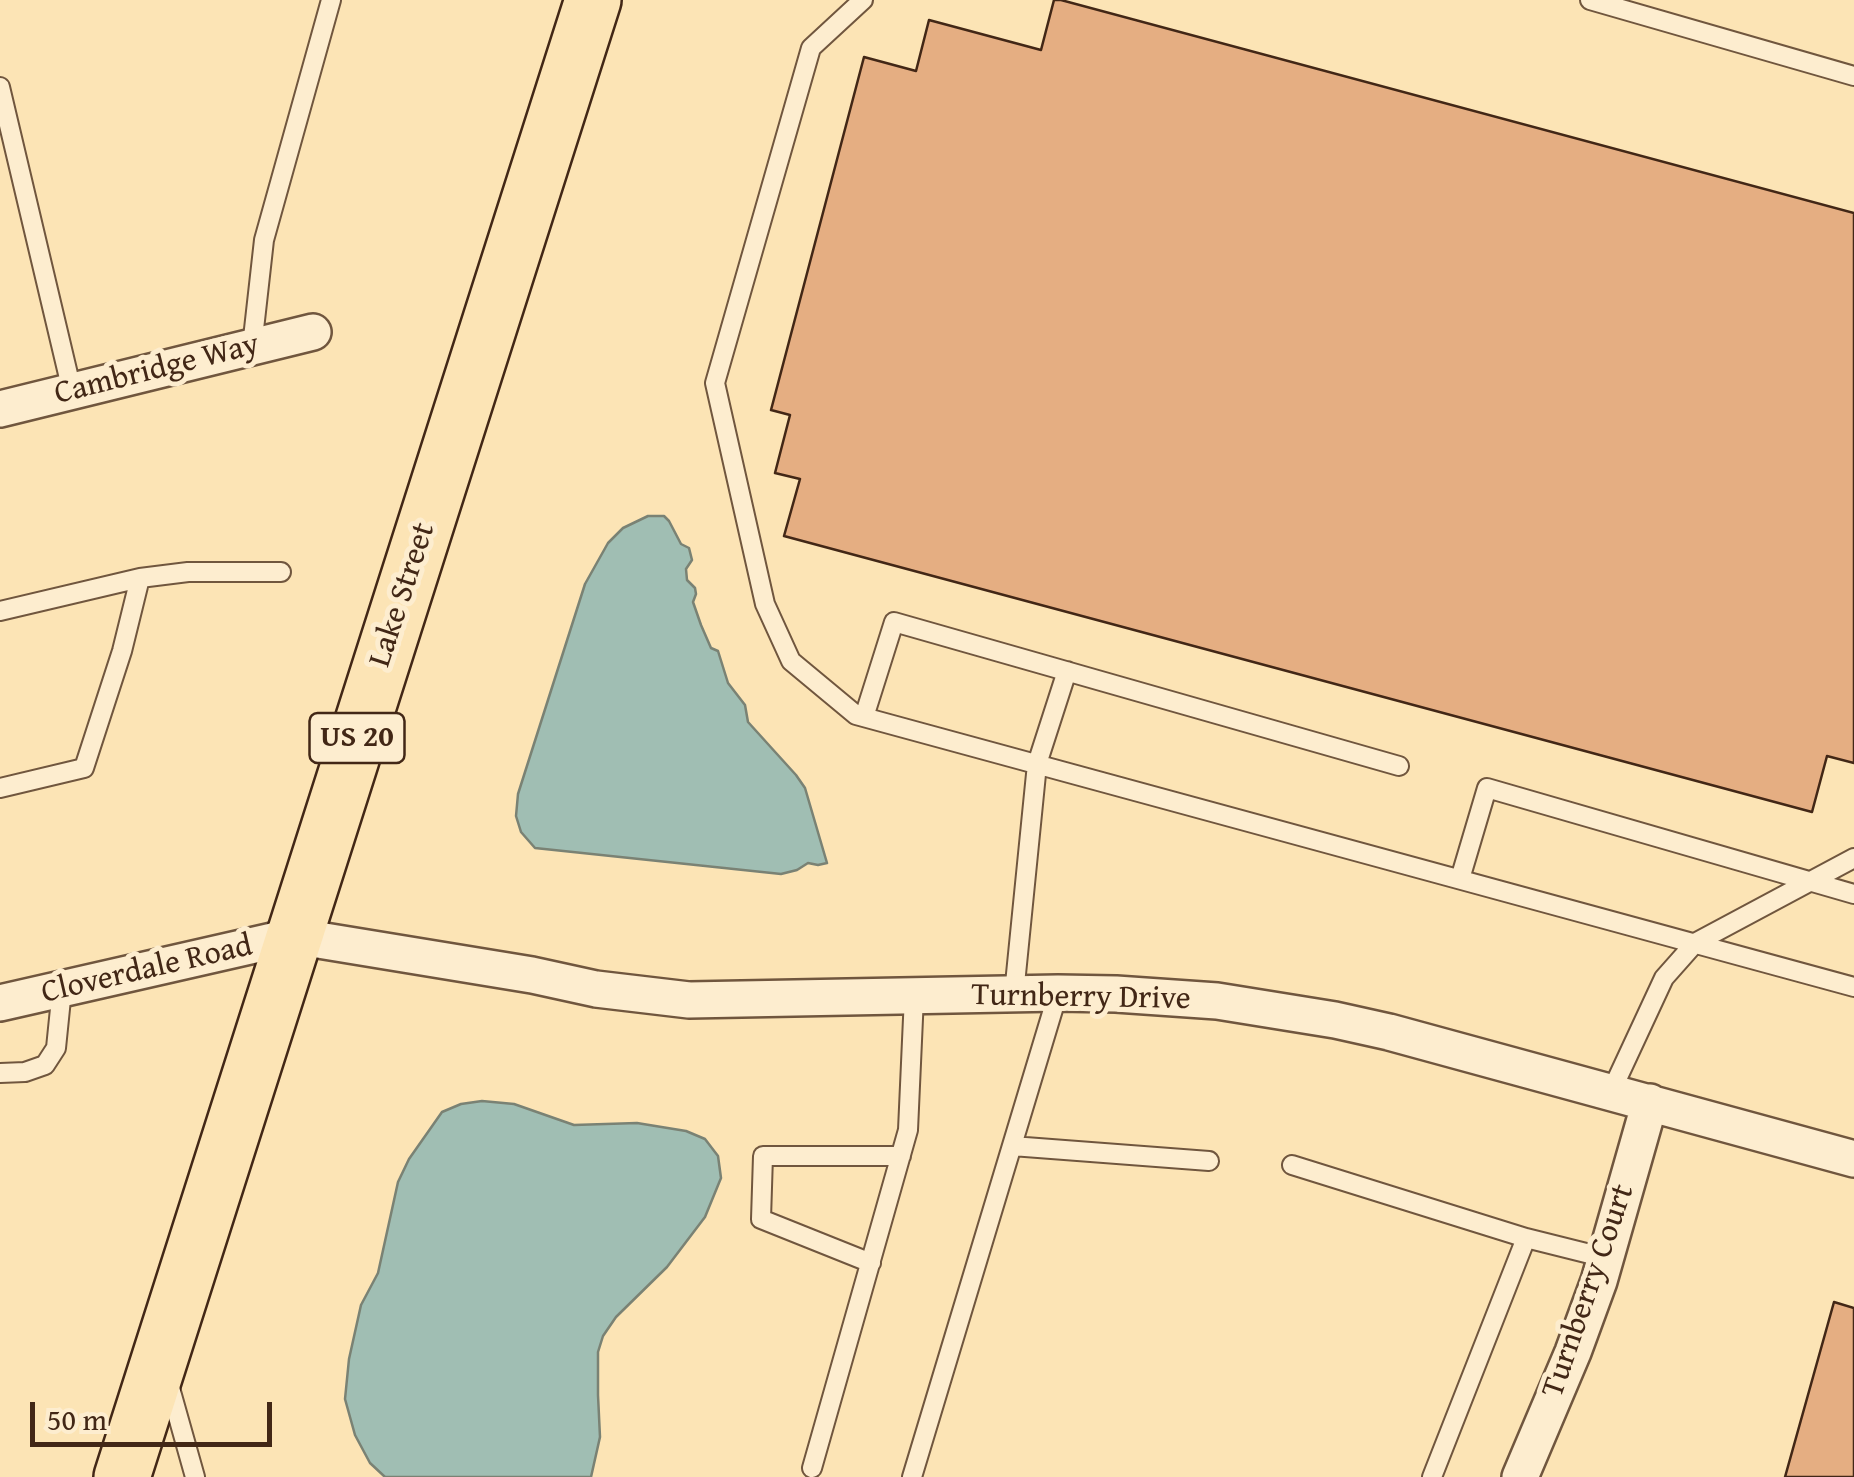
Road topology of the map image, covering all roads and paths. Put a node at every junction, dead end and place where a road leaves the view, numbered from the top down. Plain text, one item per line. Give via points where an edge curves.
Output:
1 (331, 0) edge
2 (593, 0) edge
3 (863, 0) edge
4 (1590, 0) edge
5 (1854, 76) edge
6 (0, 87) edge
7 (313, 332) dead end
8 (252, 347) junction
9 (72, 391) junction
10 (0, 409) edge
11 (281, 572) dead end
12 (140, 578) junction
13 (0, 611) edge
14 (1067, 671) junction
15 (864, 718) junction
16 (1037, 764) junction
17 (1399, 766) dead end
18 (0, 788) edge
19 (1854, 858) edge
20 (1460, 879) junction
21 (1812, 882) junction
22 (1854, 894) edge
23 (294, 936) junction
24 (1695, 942) junction
25 (1854, 987) edge
26 (62, 989) junction
27 (1058, 993) junction
28 (1014, 994) junction
29 (914, 996) junction
30 (0, 1003) edge
31 (0, 1074) edge
32 (1611, 1092) junction
33 (1650, 1102) junction
34 (1012, 1146) junction
35 (901, 1156) junction
36 (1854, 1159) edge
37 (1209, 1161) dead end
38 (1292, 1165) dead end
39 (1526, 1238) junction
40 (1606, 1258) junction
41 (871, 1264) junction
42 (161, 1354) junction
43 (812, 1468) dead end
44 (122, 1477) edge
45 (195, 1477) edge
46 (912, 1477) edge
47 (1432, 1477) edge
48 (1520, 1477) edge

1 - 8 lane via 264,240
2 - 23 main road, Lake Street / US 20
3 - 15 lane via 811,48 715,383 765,604 790,661
4 - 5 lane
6 - 9 lane
7 - 8 street, Cambridge Way
8 - 9 street, Cambridge Way
9 - 10 street, Cambridge Way
11 - 12 lane
12 - 13 lane
12 - 18 lane via 84,768
14 - 15 lane via 894,622
14 - 16 lane
14 - 17 lane
15 - 16 lane
16 - 20 lane
16 - 28 lane
19 - 21 lane
20 - 21 lane via 1487,788
20 - 24 lane
21 - 22 lane
21 - 24 lane
23 - 26 street, Cloverdale Road
23 - 29 street, Turnberry Drive via 688,1000
23 - 42 main road, Lake Street / US 20
24 - 25 lane
24 - 32 lane via 1664,978
26 - 30 street, Cloverdale Road
26 - 31 lane via 56,1048 45,1065
27 - 28 street, Turnberry Drive
27 - 32 street, Turnberry Drive via 1217,1001 1335,1020
27 - 34 lane
28 - 29 street, Turnberry Drive
29 - 35 lane
32 - 33 street, Turnberry Drive
33 - 36 street, Turnberry Drive
33 - 40 street, Turnberry Court
34 - 37 lane
34 - 46 lane
35 - 41 lane
35 - 41 lane via 763,1156 762,1219
38 - 39 lane
39 - 40 lane
39 - 47 lane
40 - 48 street, Turnberry Court
41 - 43 lane
42 - 44 main road, Lake Street / US 20
42 - 45 lane

